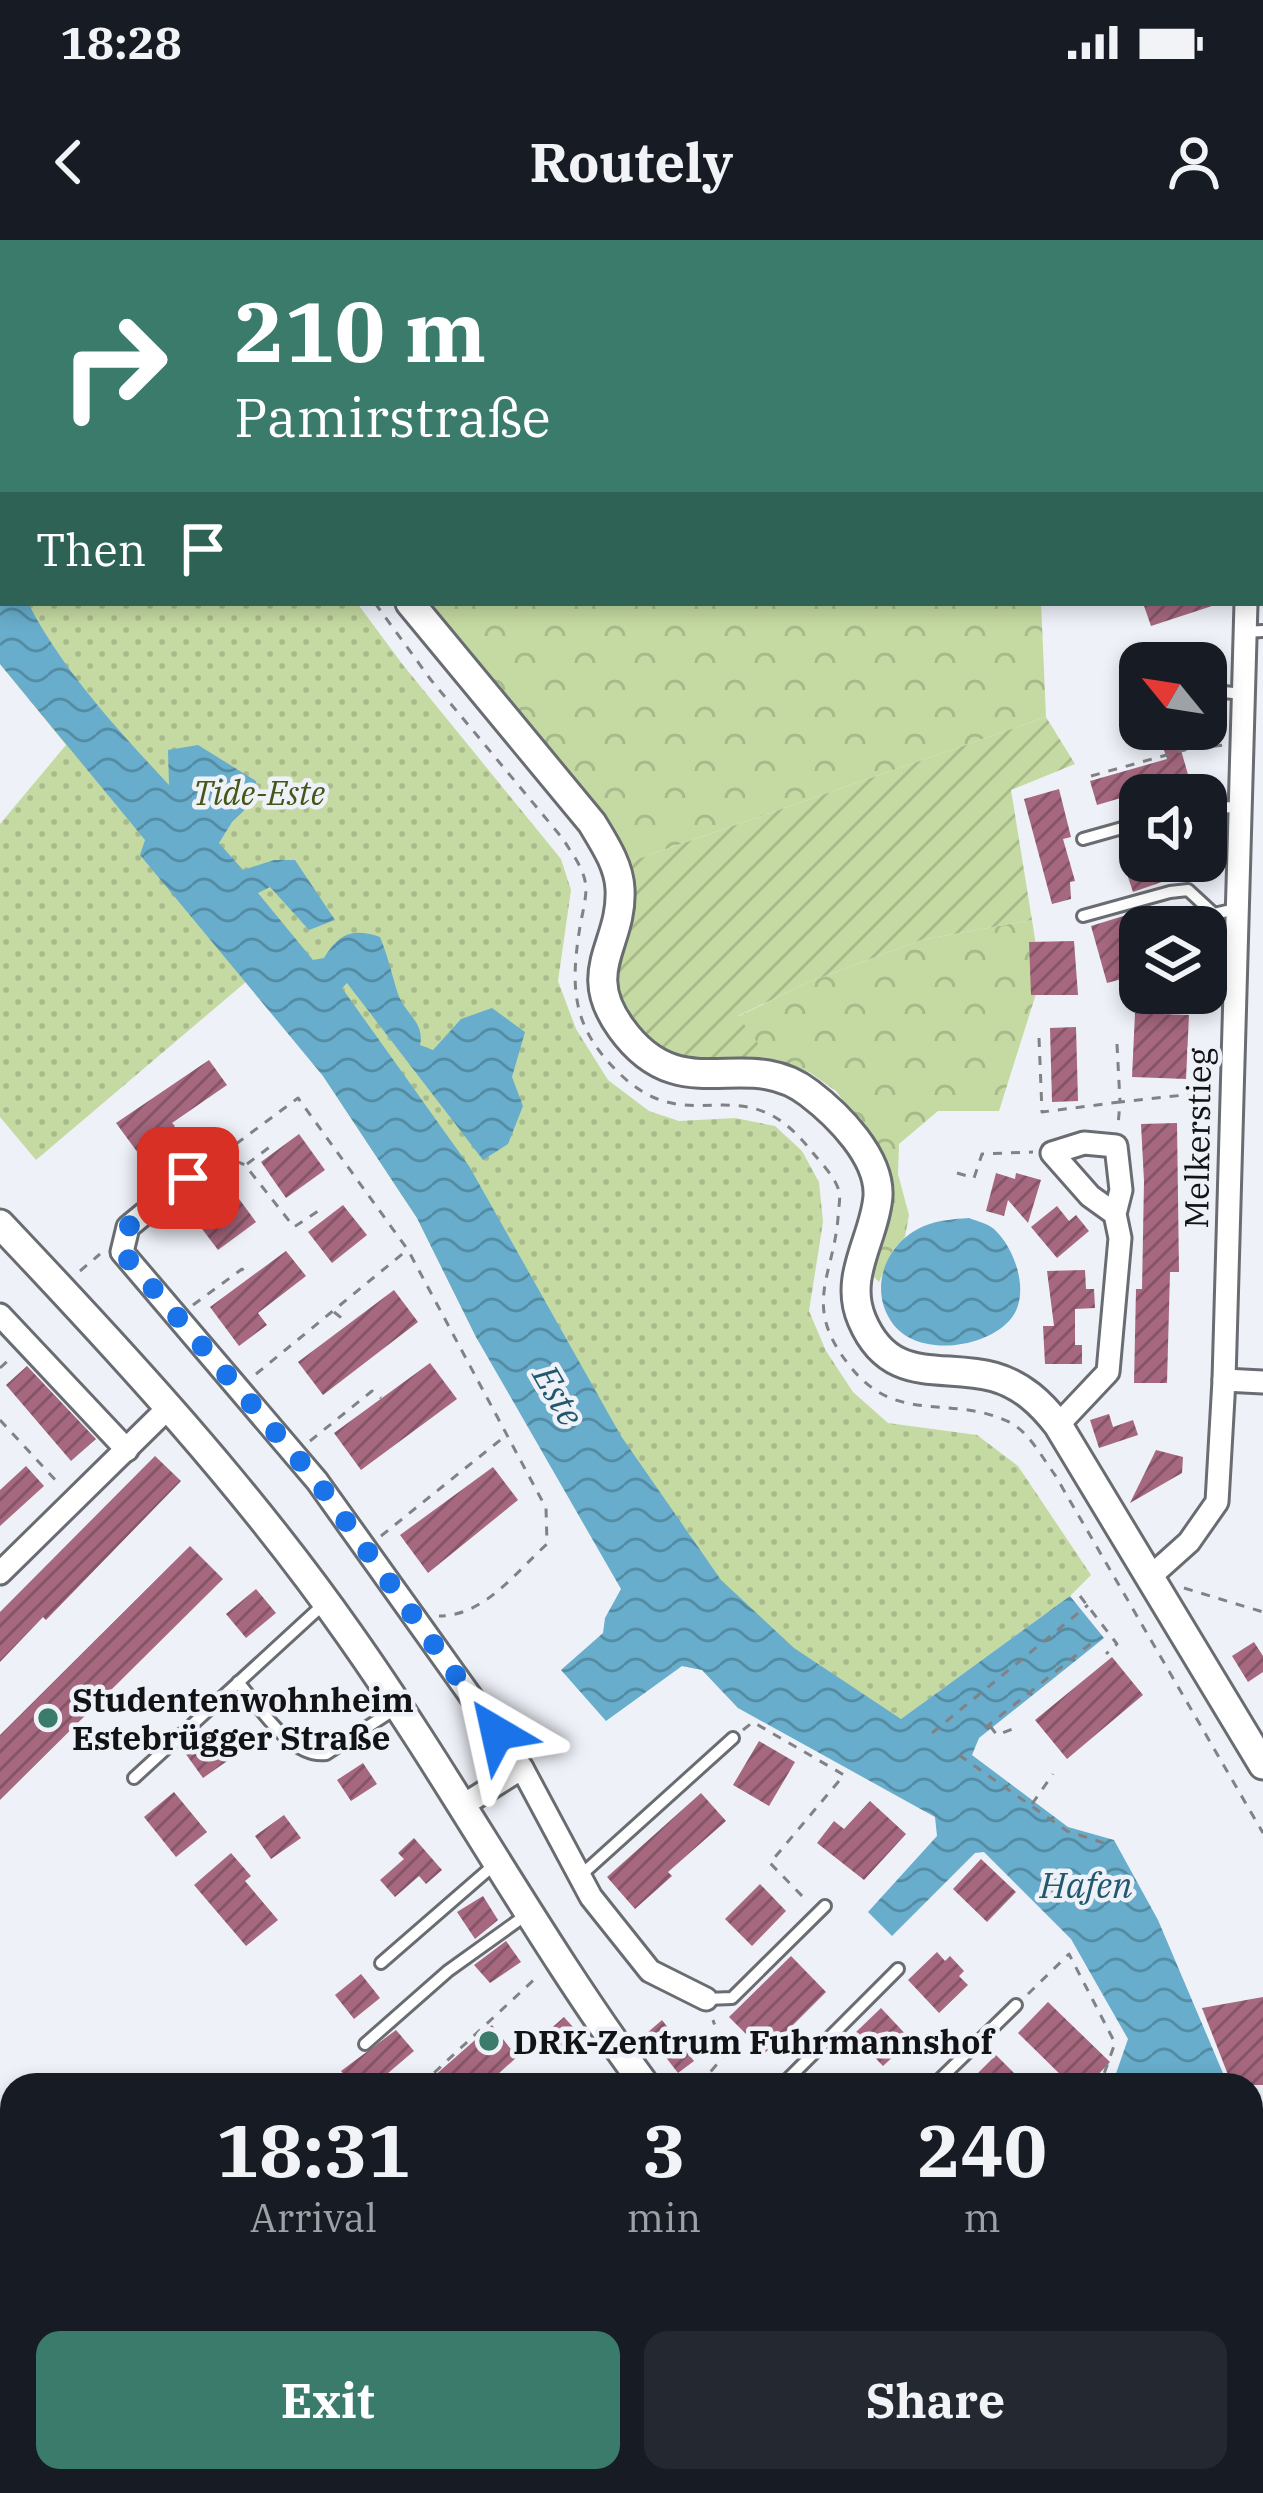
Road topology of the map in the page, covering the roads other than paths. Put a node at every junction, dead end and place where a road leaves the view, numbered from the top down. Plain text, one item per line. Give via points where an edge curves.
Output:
1 (412, 606) edge
2 (1254, 631) edge
3 (1227, 692) edge
4 (1242, 694) junction
5 (1227, 807) edge
6 (1238, 807) junction
7 (1119, 830) edge
8 (1083, 839) dead end
9 (1236, 909) junction
10 (1083, 916) dead end
11 (218, 1153) road end
12 (1115, 1214) junction
13 (0, 1224) edge
14 (0, 1316) edge
15 (1225, 1380) junction
16 (1263, 1382) edge
17 (168, 1408) junction
18 (1058, 1425) junction
19 (127, 1450) junction
20 (0, 1573) edge
21 (1150, 1577) junction
22 (326, 1602) junction
23 (238, 1682) junction
24 (398, 1707) junction
25 (733, 1738) road end
26 (1263, 1765) edge
27 (522, 1768) junction
28 (134, 1778) dead end
29 (462, 1805) junction
30 (497, 1862) junction
31 (580, 1876) junction
32 (822, 1909) road end
33 (529, 1912) junction
34 (380, 1963) dead end
35 (898, 1969) dead end
36 (706, 1999) joint
37 (1016, 2006) road end
38 (365, 2044) dead end
39 (637, 2073) edge
40 (794, 2073) edge
41 (946, 2073) edge

1 - 18 street via 607,848 620,891 602,984 622,1030 673,1070 777,1077 839,1121 869,1159 878,1191 856,1283 873,1338 901,1364 1008,1382
2 - 4 street, Melkerstieg
3 - 4 lane
4 - 6 street, Melkerstieg
5 - 6 lane
6 - 9 street, Melkerstieg
7 - 8 lane
9 - 10 lane via 1214,914 1188,890
9 - 15 street, Melkerstieg
11 - 27 street via 128,1227 122,1252 294,1453
12 - 12 street via 1116,1146 1084,1143 1052,1153
12 - 18 street via 1120,1238 1108,1372
13 - 17 street
14 - 19 street
15 - 16 street
15 - 21 street, Melkerstieg via 1217,1502 1189,1543
17 - 19 street
17 - 22 street
18 - 21 street
19 - 20 street
21 - 26 street
22 - 23 lane
22 - 24 street
23 - 24 lane via 313,1756
23 - 28 lane
24 - 29 street
25 - 31 lane
27 - 29 street
27 - 31 street
29 - 30 street
30 - 33 street
30 - 34 lane
31 - 36 street via 650,1971
32 - 36 lane via 731,1998
33 - 38 lane
33 - 39 street
35 - 40 lane
37 - 41 lane

